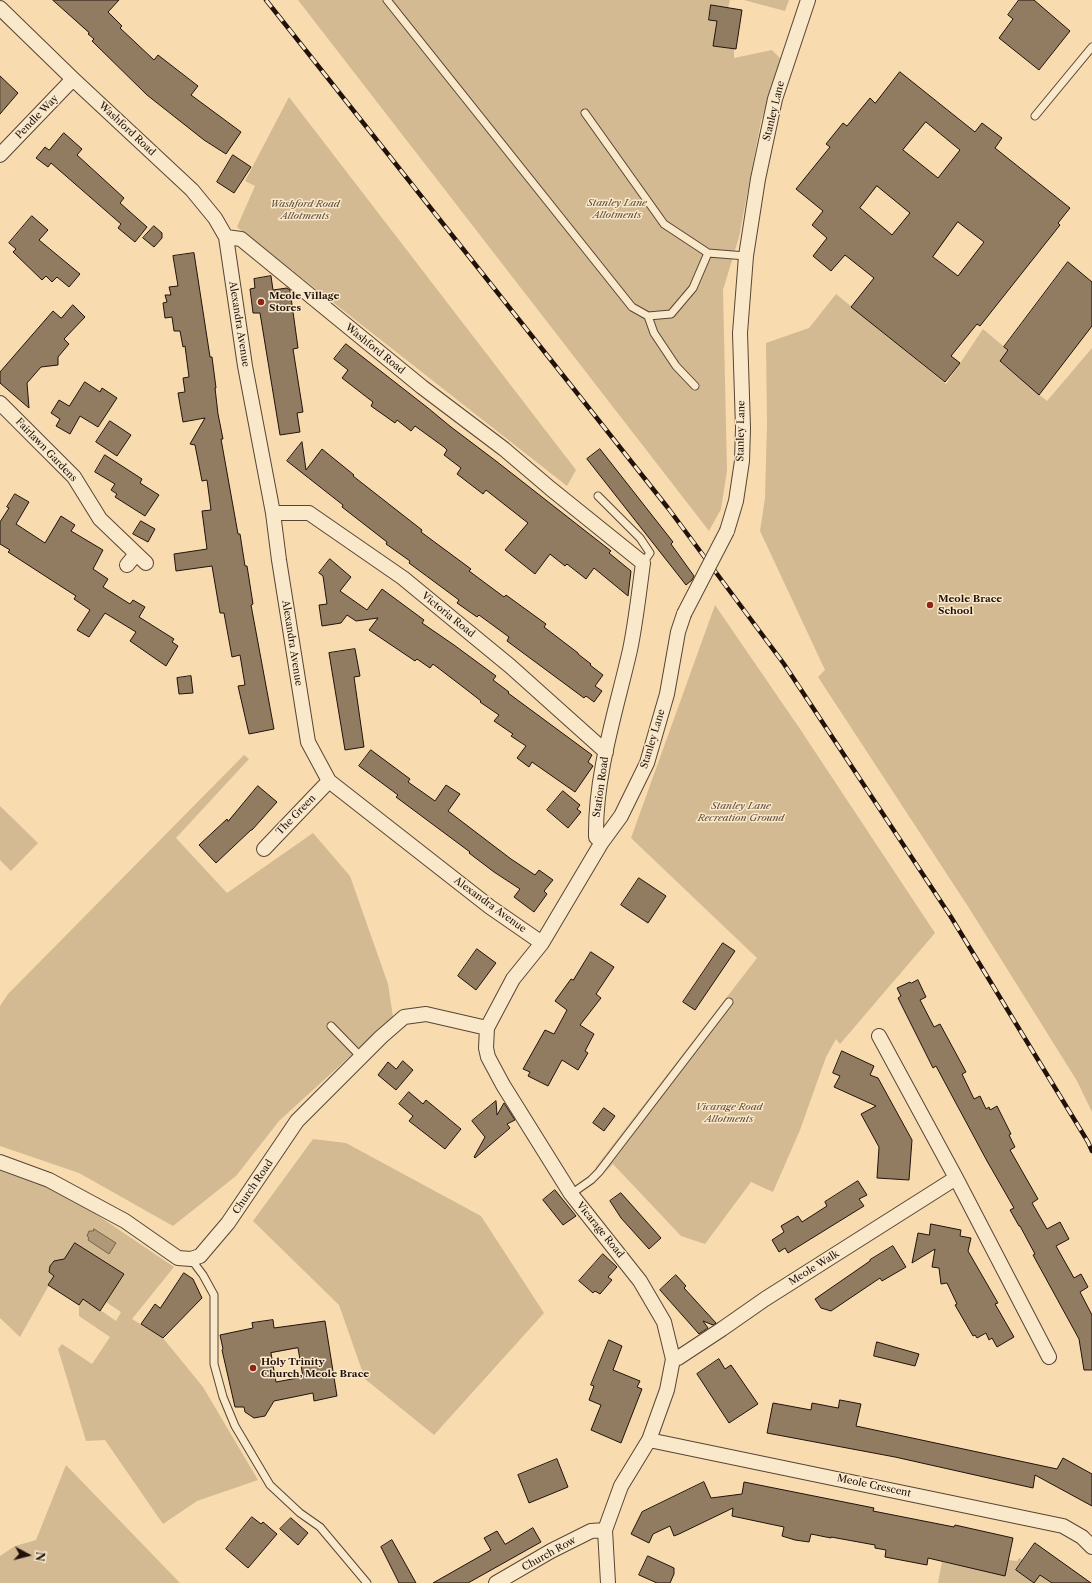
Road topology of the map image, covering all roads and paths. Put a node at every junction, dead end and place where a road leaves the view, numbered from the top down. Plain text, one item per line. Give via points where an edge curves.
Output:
1 (387, 0) edge
2 (808, 0) edge
3 (0, 8) edge
4 (1092, 47) edge
5 (73, 79) junction
6 (585, 113) dead end
7 (1035, 116) dead end
8 (0, 155) edge
9 (226, 237) junction
10 (708, 253) junction
11 (746, 256) junction
12 (648, 316) junction
13 (695, 386) dead end
14 (0, 403) edge
15 (598, 496) dead end
16 (273, 513) junction
17 (643, 563) junction
18 (127, 565) dead end
19 (606, 752) junction
20 (329, 781) junction
21 (602, 842) junction
22 (264, 849) dead end
23 (542, 943) junction
24 (729, 1002) dead end
25 (330, 1026) dead end
26 (487, 1028) junction
27 (879, 1036) dead end
28 (361, 1057) junction
29 (0, 1162) edge
30 (956, 1178) junction
31 (571, 1194) junction
32 (191, 1259) junction
33 (1049, 1357) dead end
34 (673, 1360) junction
35 (649, 1440) junction
36 (604, 1530) junction
37 (1092, 1547) edge
38 (367, 1583) edge
39 (496, 1583) edge
40 (608, 1583) edge

1 - 12 lane via 632,307
2 - 11 street, Stanley Lane via 775,99 758,179
3 - 5 street, Washford Road
4 - 7 lane
5 - 8 street, Pendle Way
5 - 9 street, Washford Road via 192,190 215,218
6 - 10 lane via 664,224
9 - 16 street, Alexandra Avenue via 245,366
9 - 17 street, Washford Road via 241,239
10 - 11 lane
10 - 12 lane via 693,288 671,314
11 - 21 street, Stanley Lane, bridge via 740,333 742,461 736,501 727,531 684,614 678,632 667,694 647,763 622,816
12 - 13 lane via 654,333 676,366
14 - 18 street, Fairlawn Gardens via 74,476 100,519 141,558
15 - 17 lane via 640,538 650,553
16 - 19 street, Victoria Road via 309,513 403,578 510,666
16 - 20 street, Alexandra Avenue via 278,560 308,742
17 - 19 street, Station Road via 630,647
19 - 21 street, Station Road via 596,813 596,837
20 - 22 street, The Green
20 - 23 street, Alexandra Avenue via 490,907
21 - 23 street
23 - 26 street via 513,979
24 - 31 lane via 598,1172
25 - 28 lane
26 - 28 street, Church Road via 426,1014 404,1017
26 - 31 street, Vicarage Road via 488,1057
27 - 30 street
28 - 32 street, Church Road via 297,1121 228,1223 200,1256
29 - 32 street via 49,1180 125,1221 178,1258
30 - 33 street
30 - 34 street, Meole Walk via 765,1298
31 - 34 street, Vicarage Road via 640,1281 664,1322
32 - 38 lane via 214,1295 214,1364 222,1397 235,1426 270,1485 300,1513 320,1527
34 - 35 street, Vicarage Road via 667,1390
35 - 36 street, Vicarage Road via 621,1486
35 - 37 street, Meole Crescent via 1063,1526 1082,1537
36 - 39 street, Church Row via 591,1531
36 - 40 street

